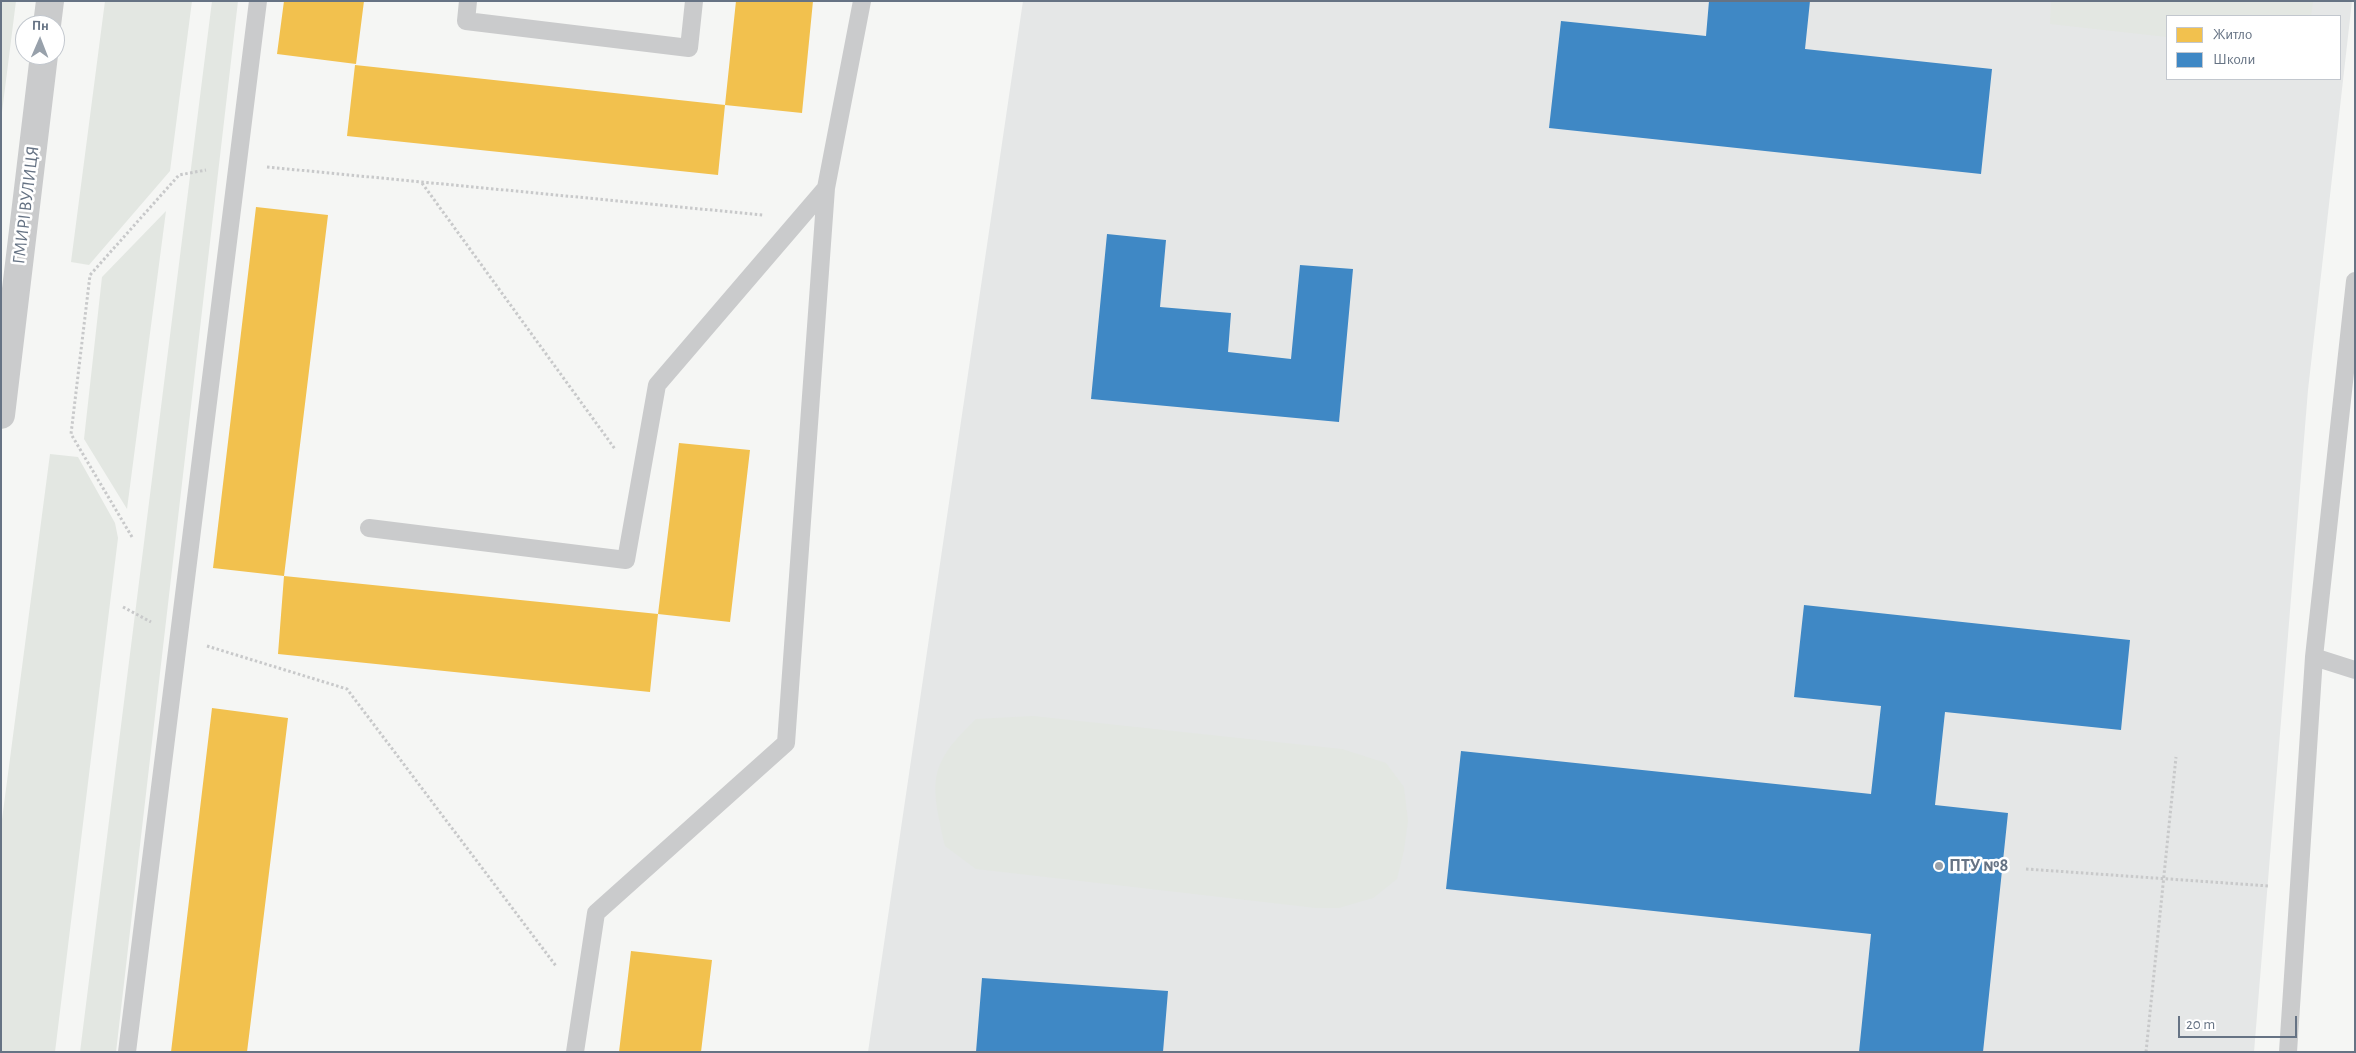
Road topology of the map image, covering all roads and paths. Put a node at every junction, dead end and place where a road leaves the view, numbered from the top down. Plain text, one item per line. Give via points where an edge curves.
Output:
1 (50, 1) edge
2 (258, 1) edge
3 (468, 1) edge
4 (694, 1) edge
5 (862, 1) edge
6 (48, 15) edge
7 (43, 65) edge
8 (238, 164) junction
9 (422, 182) junction
10 (826, 188) junction
11 (800, 218) junction
12 (2355, 281) edge
13 (3, 375) edge
14 (1, 415) edge
15 (640, 484) junction
16 (369, 528) dead end
17 (132, 537) dead end
18 (123, 607) dead end
19 (179, 637) junction
20 (2314, 657) junction
21 (2355, 670) edge
22 (2176, 757) dead end
23 (2026, 869) dead end
24 (2165, 878) junction
25 (2299, 887) junction
26 (583, 1001) junction
27 (127, 1052) edge
28 (575, 1052) edge
29 (2146, 1052) edge
30 (2288, 1052) edge

1 - 6 street
2 - 8 lane
3 - 4 lane via 466,21 688,48
5 - 10 lane
7 - 13 street, ГМИРІ ВУЛИЦЯ
8 - 9 path
8 - 17 path via 179,175 90,275 71,434
8 - 19 lane
9 - 11 path
9 - 15 path
10 - 11 lane
10 - 26 lane via 786,744 596,913
11 - 15 lane via 657,385
12 - 20 lane
13 - 14 street, ГМИРІ ВУЛИЦЯ
15 - 16 lane via 626,560
18 - 19 path
19 - 26 path via 347,689
19 - 27 lane
20 - 21 lane
20 - 25 lane
22 - 24 path
23 - 24 path
24 - 25 path
24 - 29 path
25 - 30 lane
26 - 28 lane

